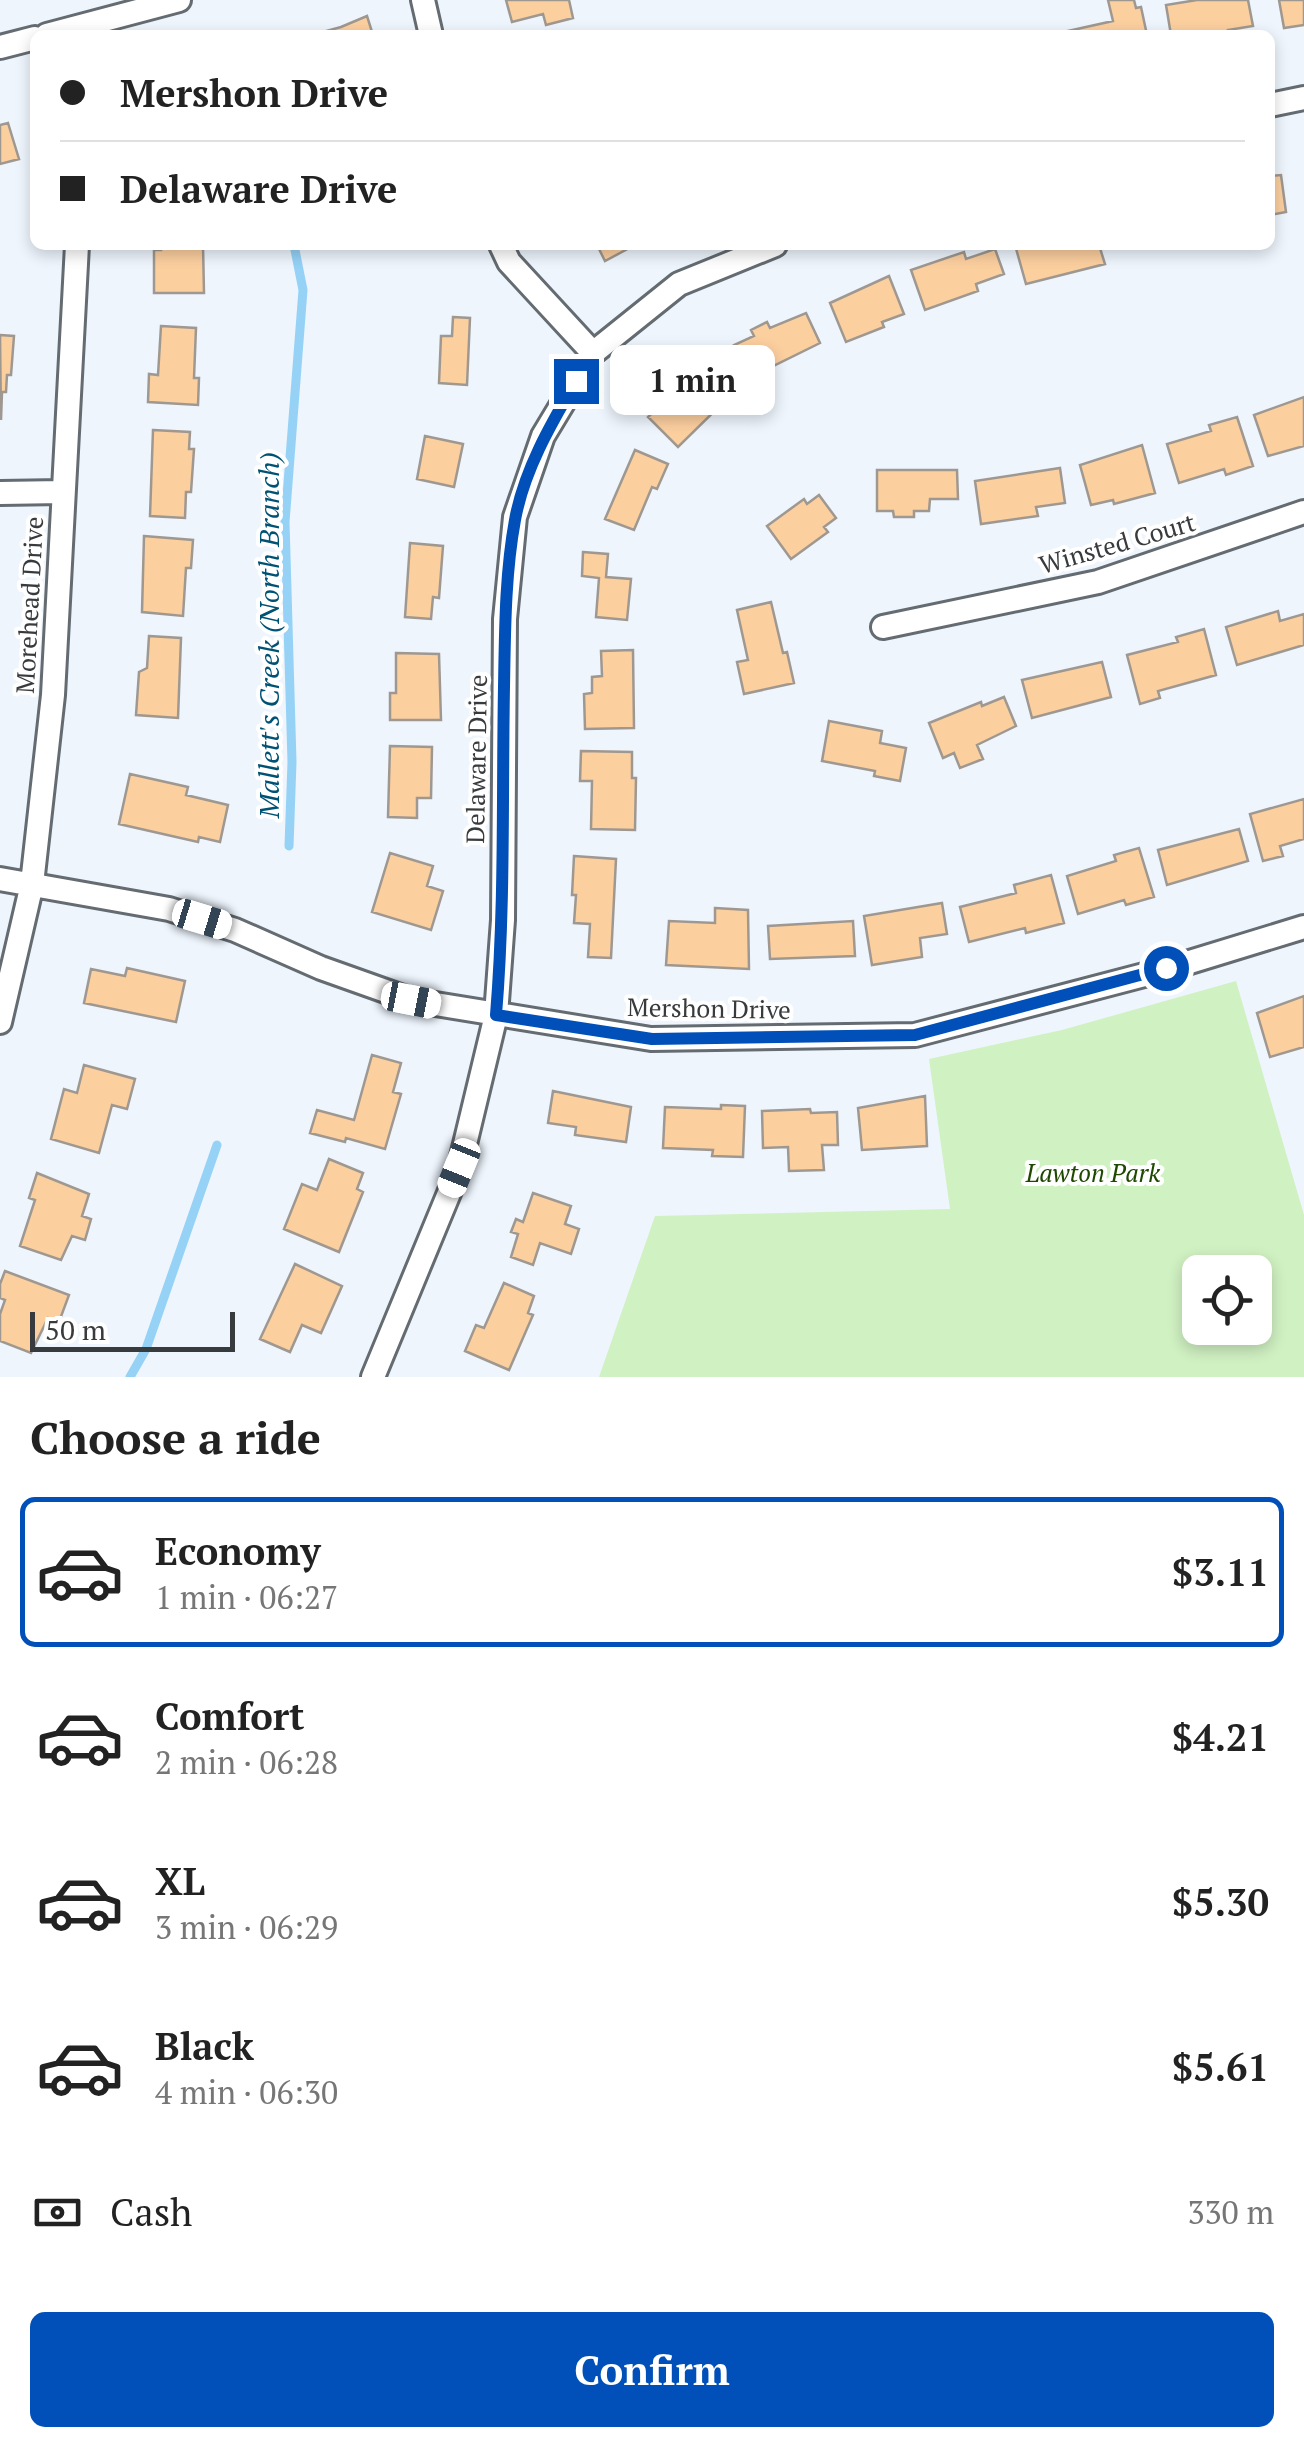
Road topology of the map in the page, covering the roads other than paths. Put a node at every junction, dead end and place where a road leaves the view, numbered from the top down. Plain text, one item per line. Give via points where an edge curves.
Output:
1 (179, 0) edge
2 (423, 0) edge
3 (72, 30) edge
4 (430, 30) edge
5 (30, 39) edge
6 (0, 48) edge
7 (1304, 98) edge
8 (1275, 104) edge
9 (77, 250) edge
10 (503, 250) edge
11 (763, 250) edge
12 (593, 354) junction
13 (0, 492) edge
14 (62, 492) junction
15 (1304, 512) edge
16 (883, 627) dead end
17 (0, 879) edge
18 (32, 884) junction
19 (1304, 927) edge
20 (496, 1015) junction
21 (0, 1022) edge
22 (373, 1377) edge

1 - 3 street
2 - 4 street
5 - 6 street
7 - 8 street
9 - 14 street, Morehead Drive
10 - 12 street
11 - 12 street, Delaware Drive via 679,284
12 - 20 street, Delaware Drive via 544,436 515,517 505,618 504,920
13 - 14 street
14 - 18 street, Morehead Drive via 53,695
15 - 16 street, Winsted Court via 1098,582
17 - 18 street, Mershon Drive
18 - 20 street, Mershon Drive via 170,909 411,1000
18 - 21 street, Morehead Drive
19 - 20 street, Mershon Drive via 915,1035 652,1039
20 - 22 street, Delaware Drive via 459,1168

